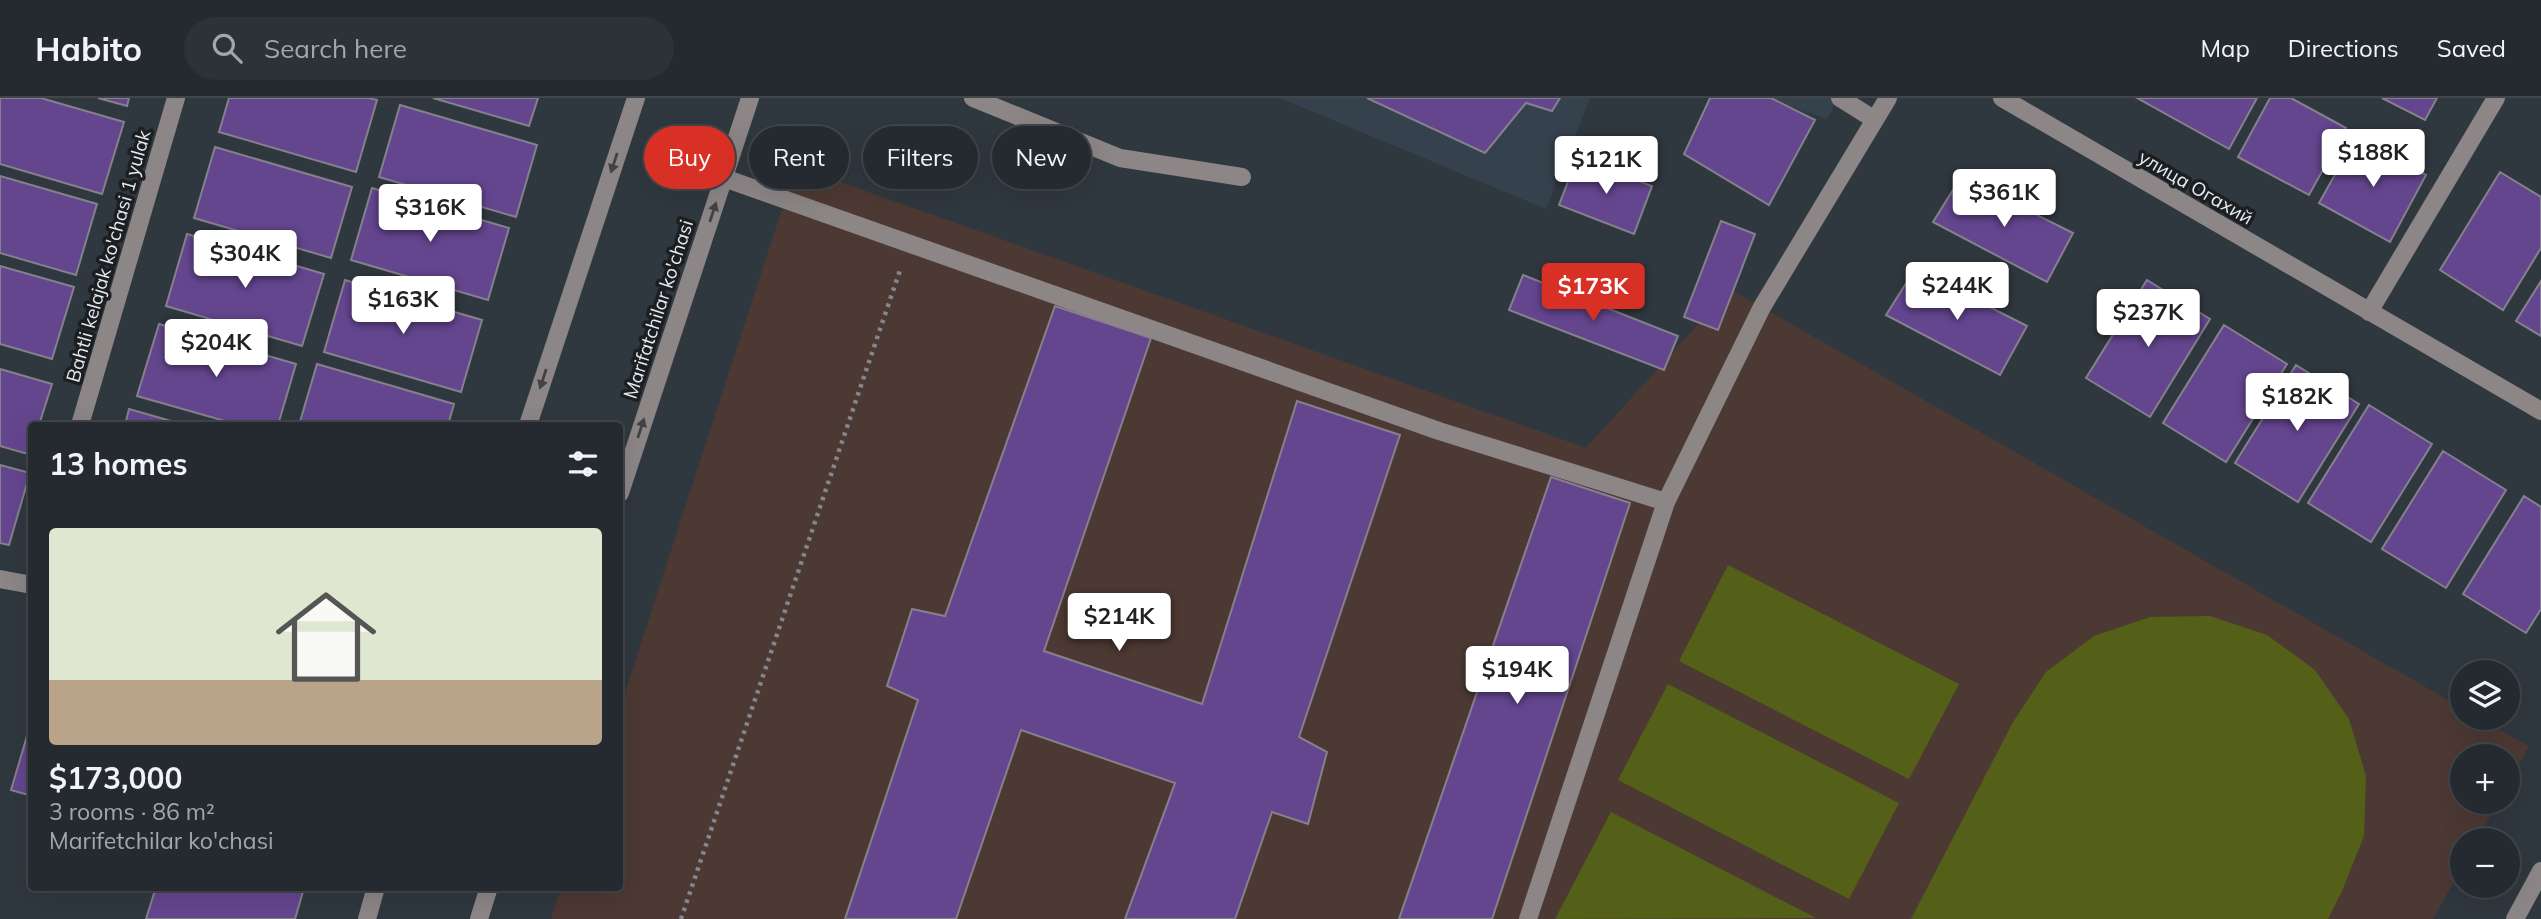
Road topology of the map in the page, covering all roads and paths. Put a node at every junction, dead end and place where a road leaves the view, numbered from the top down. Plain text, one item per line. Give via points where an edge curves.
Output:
1 (176, 98) edge
2 (636, 98) edge
3 (750, 98) edge
4 (973, 98) edge
5 (1840, 98) edge
6 (1888, 98) edge
7 (2002, 98) edge
8 (2496, 98) edge
9 (1875, 120) junction
10 (735, 144) edge
11 (1242, 177) dead end
12 (735, 182) edge
13 (720, 189) edge
14 (909, 244) junction
15 (2369, 312) junction
16 (2541, 411) edge
17 (81, 422) edge
18 (529, 422) edge
19 (623, 484) edge
20 (1666, 502) junction
21 (0, 579) edge
22 (28, 584) edge
23 (2541, 871) edge
24 (375, 891) edge
25 (488, 891) edge
26 (367, 919) edge
27 (479, 919) edge
28 (681, 919) edge
29 (1528, 919) edge
30 (2515, 919) edge

1 - 17 street, Bahtli kelajak ko'chasi 1 yulak
2 -> 18 street
3 - 10 street, Marifatchilar ko'chasi
4 - 11 street via 1120,158
5 - 9 street
6 - 9 street
7 - 15 street, улица Огахий
8 - 15 street
9 - 20 street via 1762,307
12 - 14 street
19 -> 13 street, Marifatchilar ko'chasi
14 - 20 street via 1439,431
14 - 28 path
15 - 16 street, улица Огахий
20 - 29 street
21 - 22 street
23 - 30 street
24 - 26 street
25 - 27 street

